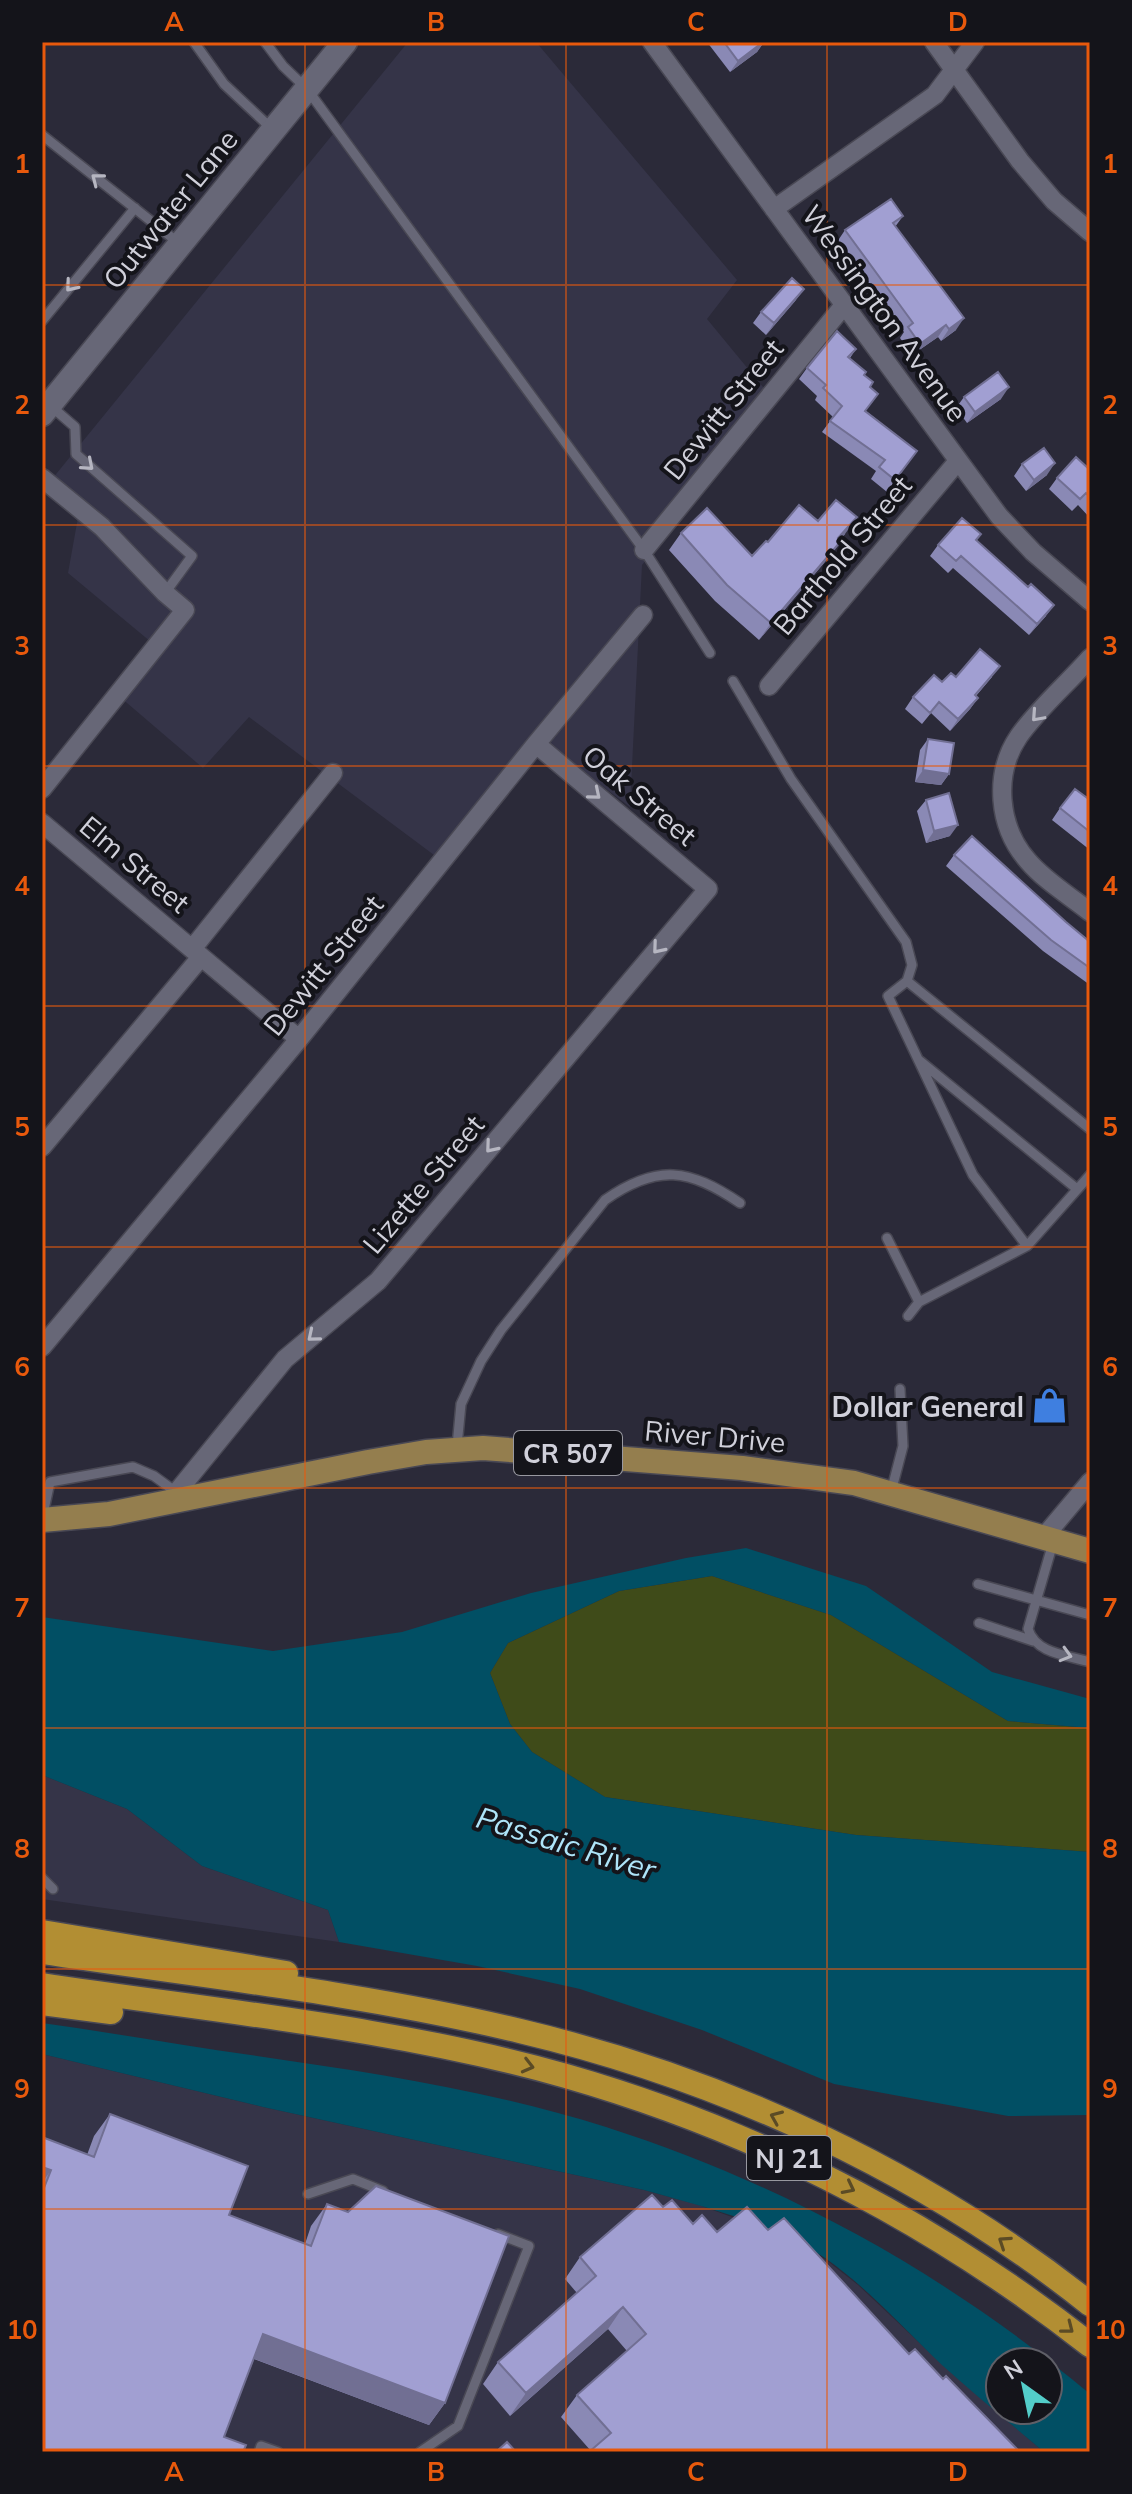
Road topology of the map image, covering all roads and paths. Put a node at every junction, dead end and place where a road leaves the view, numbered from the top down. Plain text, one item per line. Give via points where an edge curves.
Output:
1 (194, 42) edge
2 (265, 42) edge
3 (345, 42) edge
4 (652, 42) edge
5 (934, 42) edge
6 (975, 42) edge
7 (955, 70) junction
8 (307, 89) junction
9 (273, 130) junction
10 (42, 135) edge
11 (135, 208) junction
12 (774, 209) junction
13 (1090, 232) edge
14 (180, 244) junction
15 (845, 304) junction
16 (42, 321) edge
17 (46, 409) edge
18 (958, 461) junction
19 (42, 478) edge
20 (644, 550) junction
21 (165, 593) junction
22 (1090, 601) edge
23 (643, 615) dead end
24 (710, 653) dead end
25 (1090, 658) edge
26 (733, 681) dead end
27 (769, 686) dead end
28 (536, 744) junction
29 (333, 773) dead end
30 (42, 789) edge
31 (42, 823) edge
32 (708, 889) joint
33 (1090, 912) edge
34 (197, 953) junction
35 (907, 981) junction
36 (299, 1039) junction
37 (918, 1059) junction
38 (1090, 1129) edge
39 (42, 1147) edge
40 (1090, 1175) edge
41 (1077, 1189) junction
42 (740, 1203) dead end
43 (887, 1238) dead end
44 (1027, 1246) junction
45 (919, 1302) junction
46 (908, 1316) dead end
47 (42, 1347) edge
48 (900, 1389) dead end
49 (457, 1450) junction
50 (1090, 1482) edge
51 (891, 1493) junction
52 (172, 1497) junction
53 (42, 1520) edge
54 (1048, 1539) junction
55 (1090, 1551) edge
56 (978, 1584) dead end
57 (1036, 1600) junction
58 (1090, 1615) edge
59 (979, 1623) dead end
60 (1033, 1641) junction
61 (1090, 1662) edge
62 (42, 1878) edge
63 (53, 1889) dead end
64 (42, 1932) edge
65 (42, 1952) edge
66 (42, 1985) edge
67 (42, 2003) edge
68 (459, 2017) junction
69 (452, 2049) junction
70 (308, 2194) dead end
71 (397, 2196) edge
72 (485, 2229) edge
73 (1090, 2304) edge
74 (1090, 2345) edge
75 (259, 2452) edge
76 (278, 2452) edge
77 (420, 2452) edge

1 - 9 lane via 224,84
2 - 8 lane
3 - 8 street, Outwater Lane
4 - 12 street, Wessington Avenue
5 - 7 street
6 - 7 street
7 - 12 street via 935,95
7 - 13 street via 1020,161
8 - 9 street, Outwater Lane
8 - 20 lane
9 - 14 street, Outwater Lane
11 -> 10 lane
11 - 14 lane
11 -> 16 lane
12 - 15 street, Wessington Avenue
14 - 17 street, Outwater Lane
15 - 18 street, Wessington Avenue
15 - 20 street, Dewitt Street
17 -> 21 lane via 75,427 76,454 192,556
18 - 22 street, Wessington Avenue via 999,516
18 - 27 street, Barthold Street
19 - 21 street via 102,527
20 - 24 lane
21 - 30 street via 185,610
23 - 28 street, Dewitt Street
25 -> 33 street via 1019,736 1003,775 1002,799 1006,824 1030,863
26 - 35 lane via 791,779 906,942 912,965
28 -> 32 street, Oak Street
28 - 36 street, Dewitt Street
29 - 34 street
31 - 34 street, Elm Street
32 -> 52 street, Lizette Street via 378,1281 285,1359
34 - 36 street, Elm Street
34 - 39 street
35 - 37 lane via 888,996
35 - 38 lane
36 - 47 street, Dewitt Street
37 - 41 lane
37 - 44 lane via 973,1175
40 - 41 lane
41 - 44 lane
42 - 49 lane via 710,1183 679,1173 626,1186 605,1200 481,1361 461,1404
43 - 45 lane
44 - 45 lane
45 - 46 lane
48 - 51 lane via 903,1446
49 - 51 main road, River Drive / CR 507 via 546,1451 742,1468
49 - 52 main road, River Drive / CR 507
50 - 54 street
51 - 54 main road, River Drive / CR 507
52 - 53 main road, River Drive / CR 507 via 109,1514
52 - 53 lane via 154,1476 133,1467 50,1482
54 - 55 main road, River Drive / CR 507
54 - 57 lane
56 - 57 lane
57 - 58 lane
57 - 60 lane via 1028,1629
59 - 60 lane
60 -> 61 lane
62 - 63 lane
64 - 68 highway via 310,1977
65 - 68 highway, NJ 21
66 - 69 highway, NJ 21
67 - 69 highway via 295,2037
73 -> 68 highway, NJ 21 via 931,2195 784,2120 627,2060
69 -> 74 highway, NJ 21 via 617,2092 796,2161 961,2252
70 - 71 lane via 353,2179
72 - 77 lane via 529,2246 458,2426
75 - 76 lane via 261,2446

